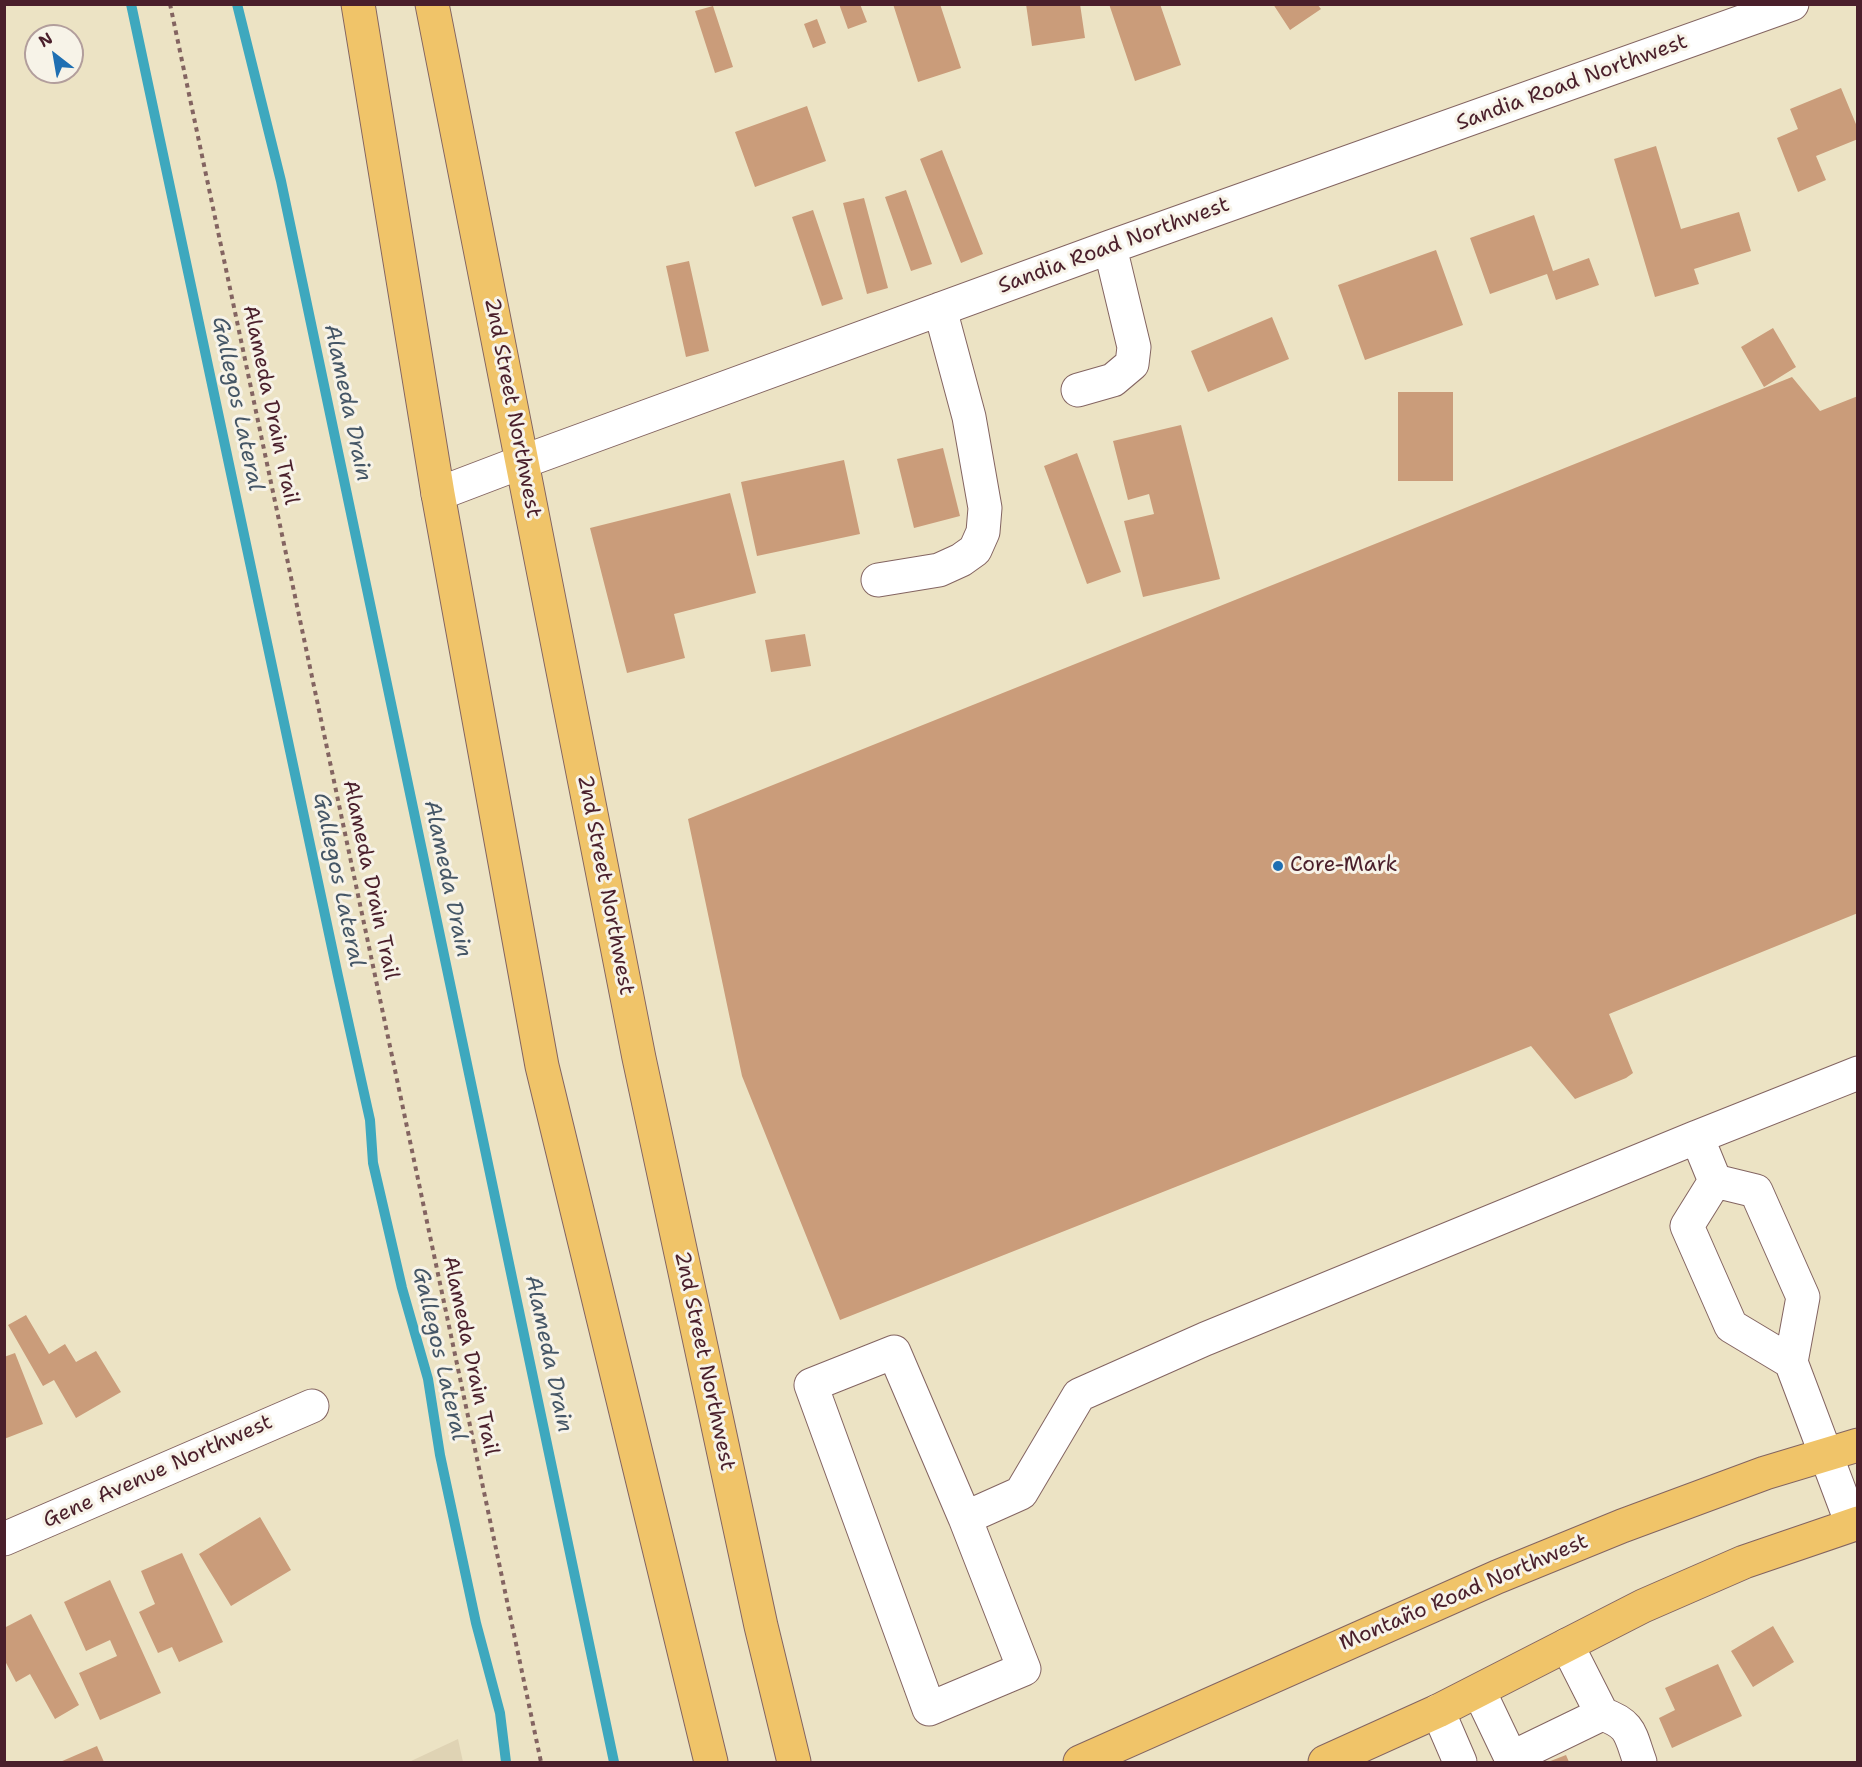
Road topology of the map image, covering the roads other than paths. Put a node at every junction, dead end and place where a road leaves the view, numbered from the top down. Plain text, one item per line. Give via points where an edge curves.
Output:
1 (358, 4) edge
2 (432, 4) edge
3 (1792, 4) edge
4 (1110, 247) junction
5 (940, 309) junction
6 (1078, 390) dead end
7 (522, 462) junction
8 (438, 494) junction
9 (878, 580) dead end
10 (1857, 1073) edge
11 (1697, 1137) junction
12 (1715, 1182) junction
13 (1791, 1362) junction
14 (312, 1406) dead end
15 (1857, 1445) edge
16 (1827, 1454) junction
17 (965, 1518) junction
18 (1855, 1524) edge
19 (4, 1539) edge
20 (1567, 1645) junction
21 (1479, 1691) junction
22 (1438, 1711) junction
23 (1602, 1714) junction
24 (1367, 1754) edge
25 (711, 1762) edge
26 (794, 1762) edge
27 (1080, 1762) edge
28 (1325, 1762) edge
29 (1460, 1762) edge
30 (1640, 1762) edge

1 - 8 main road
2 - 7 main road, 2nd Street Northwest
3 - 4 street, Sandia Road Northwest
4 - 5 street, Sandia Road Northwest
4 - 6 street via 1134,347 1132,364 1113,380
5 - 7 street, Sandia Road Northwest
5 - 9 street via 969,417 985,508 983,532 975,550 961,560 939,570
7 - 8 street, Sandia Road Northwest
7 - 26 main road, 2nd Street Northwest via 641,1069
8 - 25 main road via 542,1066
10 - 11 street
11 - 12 street
11 - 17 street via 1205,1339 1079,1395 1021,1493
12 - 13 street via 1756,1191 1803,1297
12 - 13 street via 1688,1226 1731,1326
13 - 16 street
14 - 19 street, Gene Avenue Northwest
15 - 16 main road, Montaño Road Northwest
16 - 18 street
16 - 27 main road, Montaño Road Northwest via 1691,1499 1497,1577
17 - 17 street via 894,1352 811,1385 929,1709 1024,1669
18 - 20 main road via 1744,1562 1643,1606
20 - 21 main road
20 - 23 street
21 - 22 main road
21 - 23 street via 1511,1758
22 - 24 main road
22 - 29 street
23 - 30 street via 1618,1720 1629,1731
24 - 28 main road

